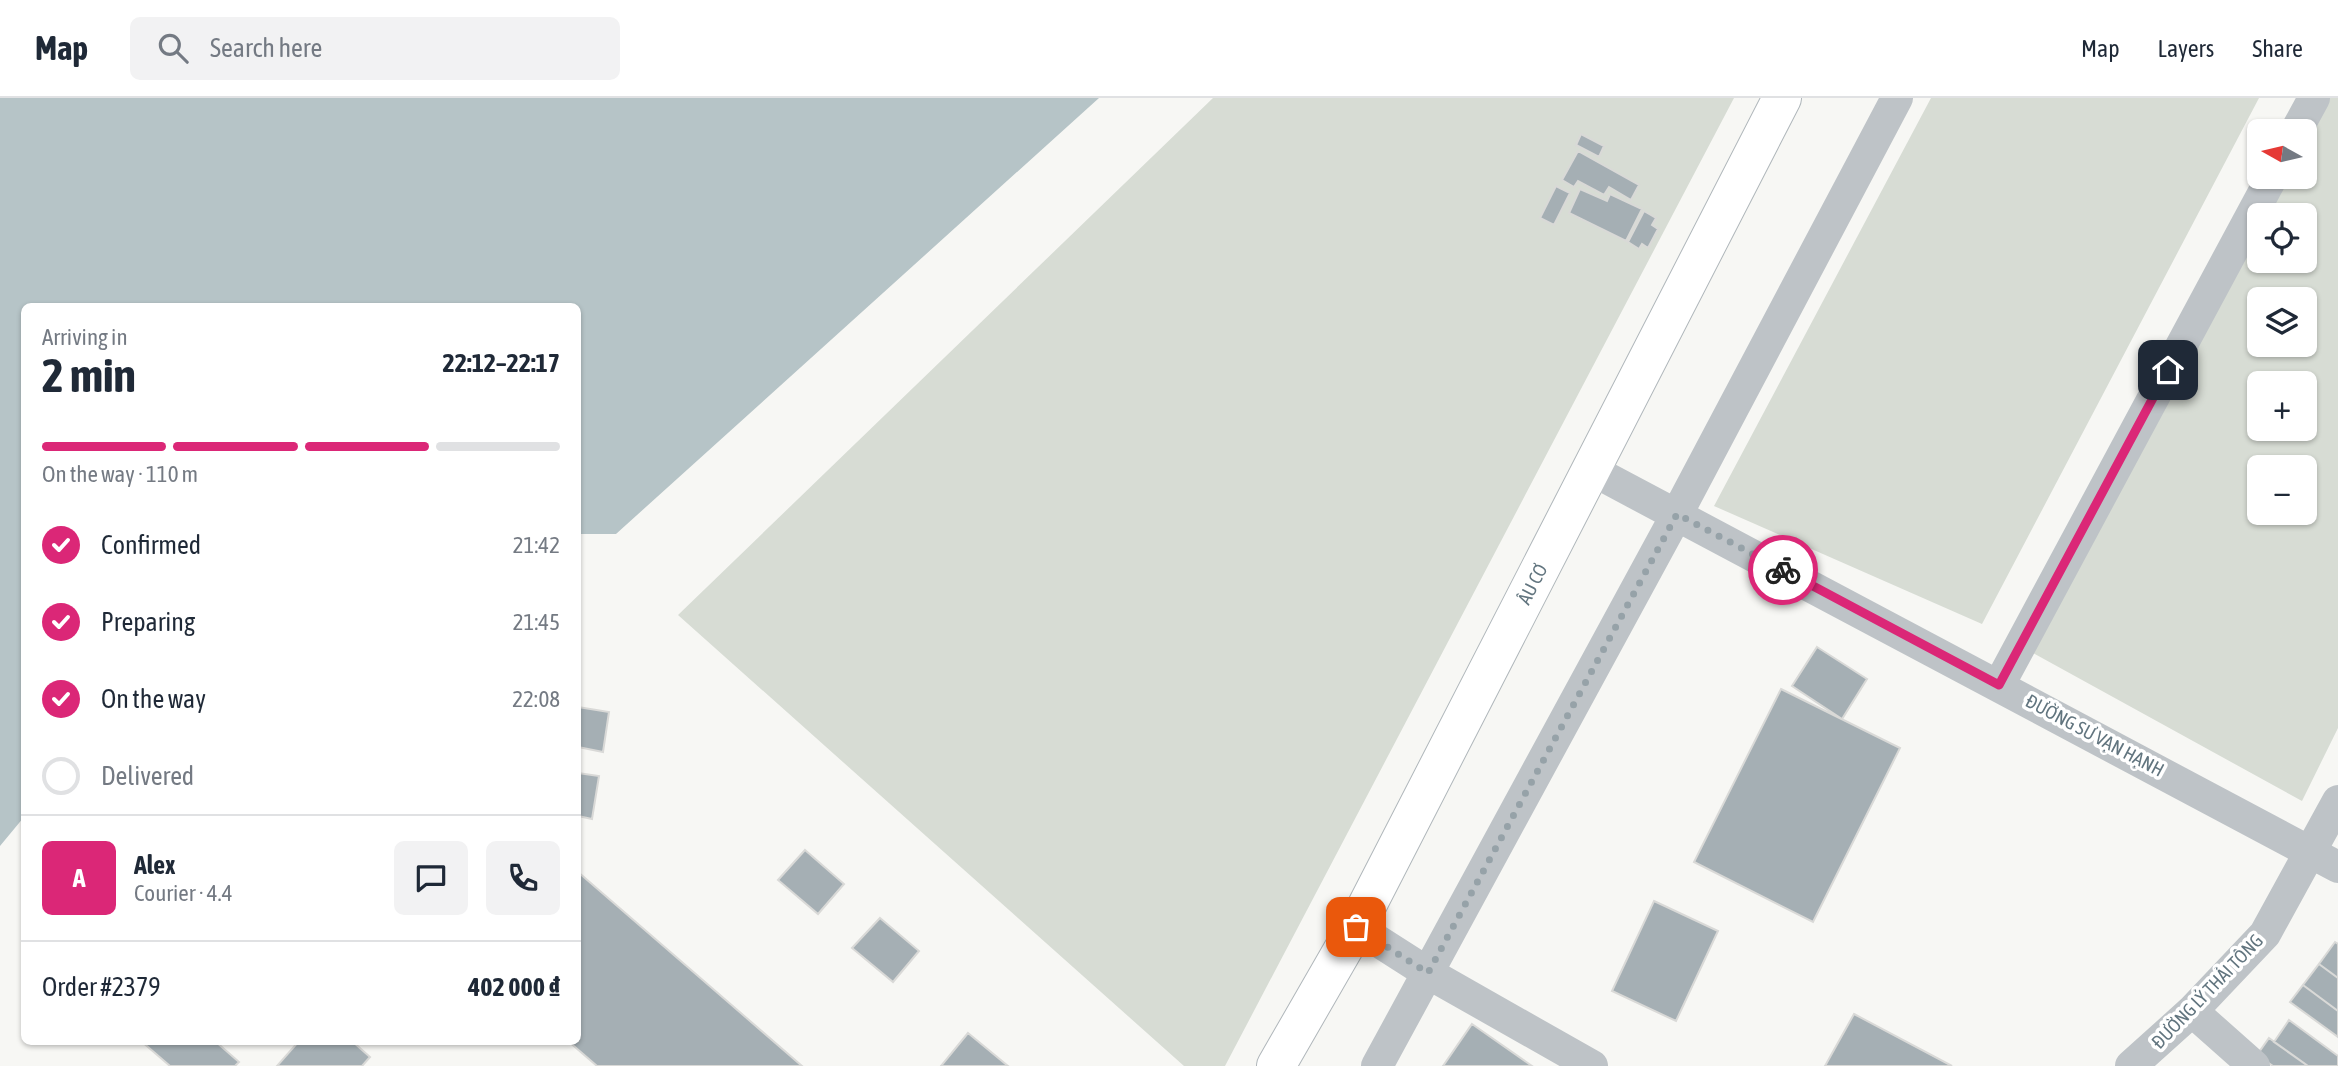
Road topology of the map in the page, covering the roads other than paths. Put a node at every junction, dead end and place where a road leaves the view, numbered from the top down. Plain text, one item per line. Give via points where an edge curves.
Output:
1 (1782, 98) edge
2 (1897, 98) edge
3 (2314, 98) edge
4 (2303, 119) edge
5 (2266, 189) edge
6 (1590, 469) junction
7 (1677, 514) junction
8 (1999, 685) junction
9 (2338, 801) edge
10 (2325, 859) edge
11 (1356, 927) junction
12 (1428, 973) junction
13 (2192, 1011) junction
14 (1276, 1066) edge
15 (1377, 1066) edge
16 (1592, 1066) edge
17 (2131, 1066) edge
18 (2254, 1066) edge

1 - 6 main road, ÂU CƠ
2 - 7 street
3 - 4 street
5 - 8 street
6 - 7 street, ĐƯỜNG SƯ VẠN HẠNH
6 - 11 main road, ÂU CƠ
7 - 8 street, ĐƯỜNG SƯ VẠN HẠNH
7 - 12 street
8 - 10 street, ĐƯỜNG SƯ VẠN HẠNH
9 - 10 street, ĐƯỜNG LÝ THÁI TÔNG
10 - 13 street, ĐƯỜNG LÝ THÁI TÔNG via 2265,934
11 - 12 street
11 - 14 main road, ÂU CƠ
12 - 15 street
12 - 16 street
13 - 17 street, ĐƯỜNG LÝ THÁI TÔNG
13 - 18 street

